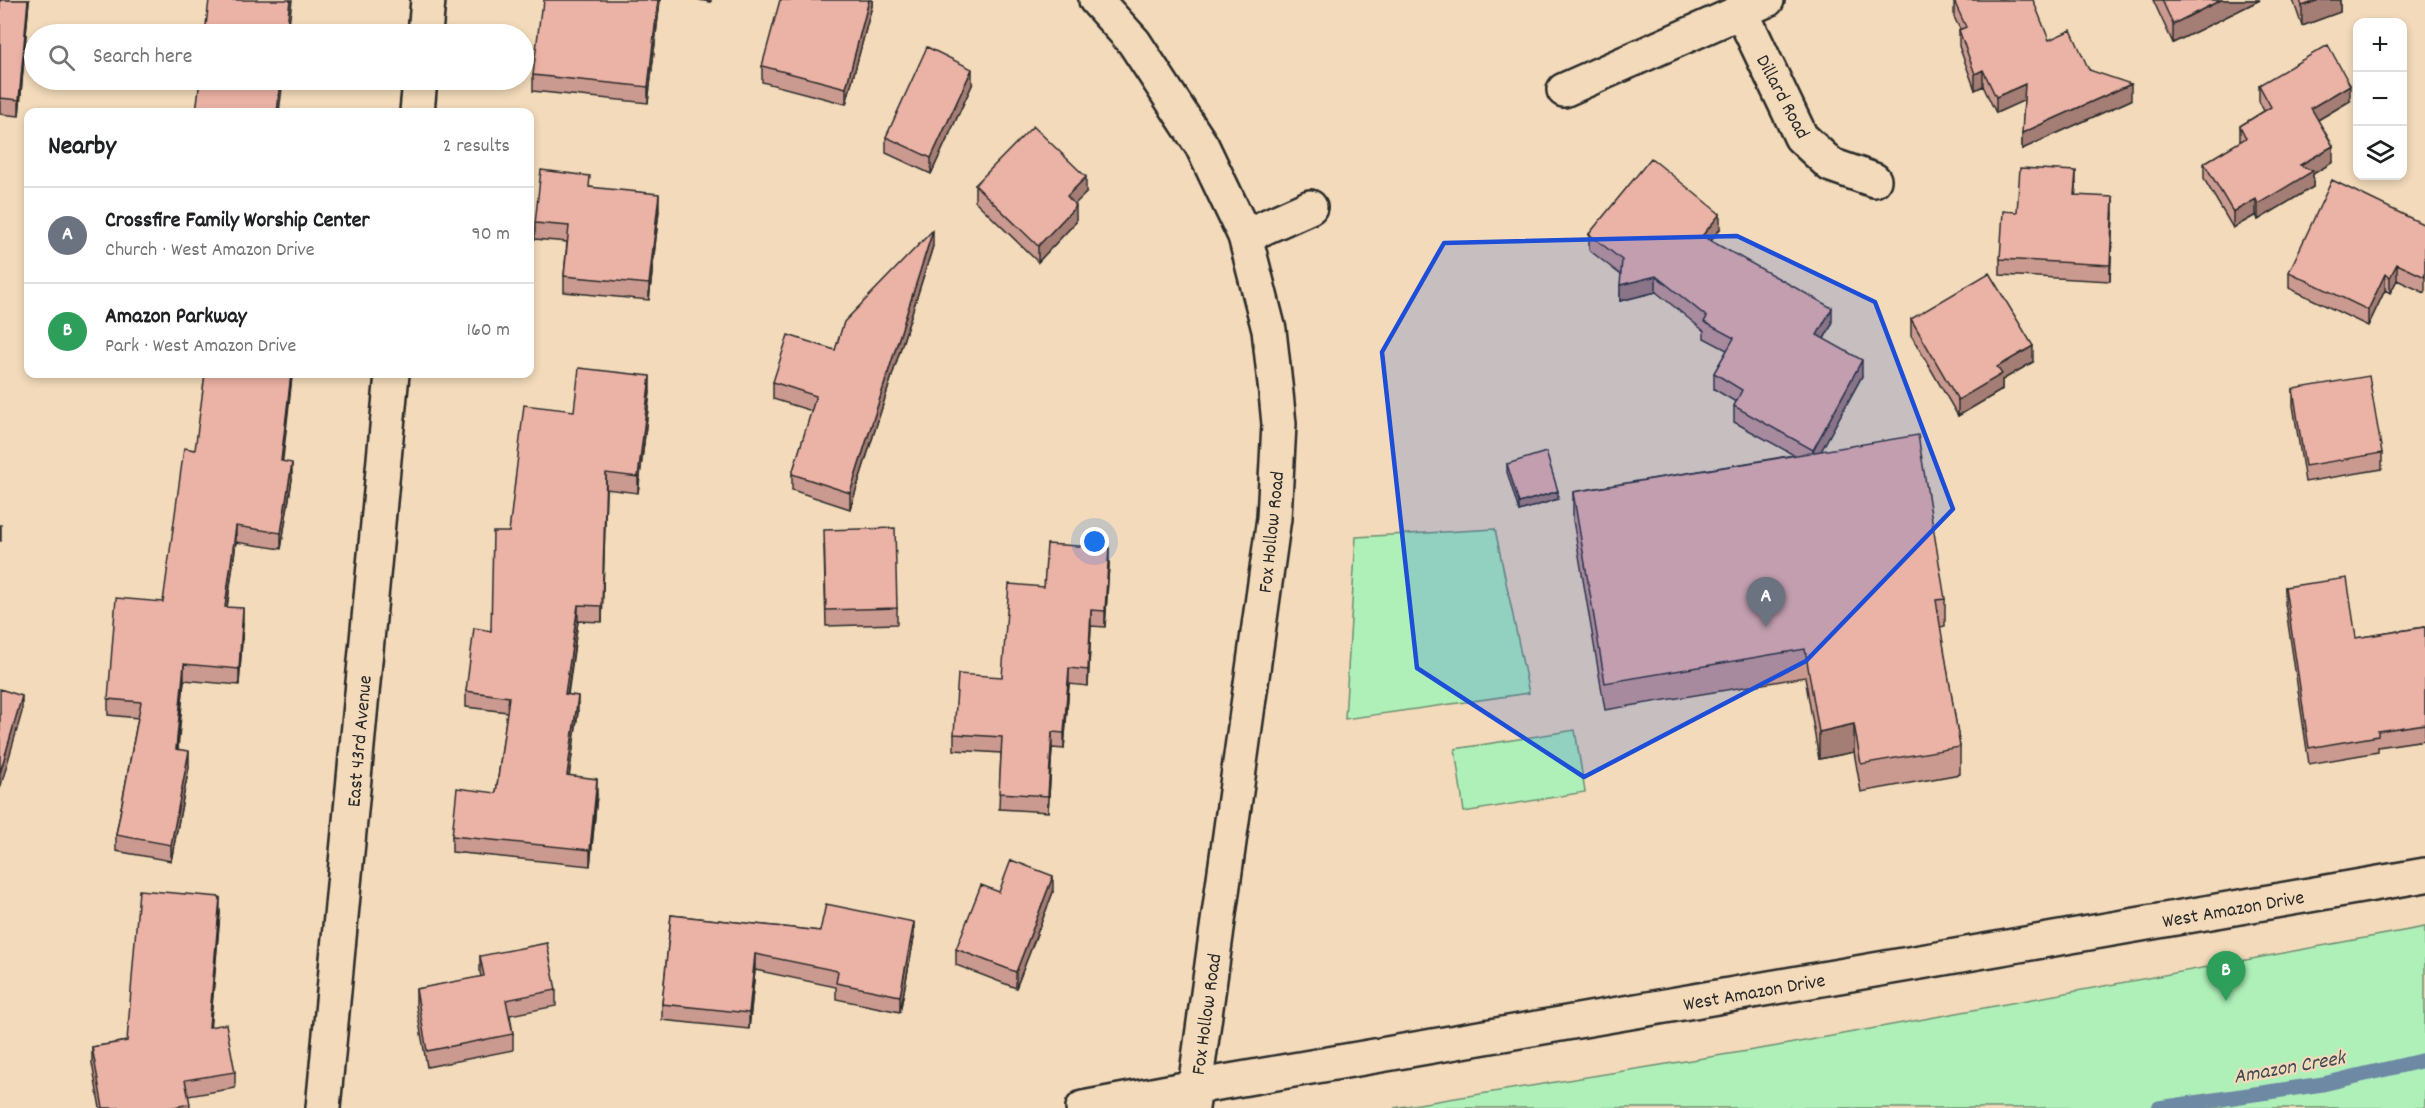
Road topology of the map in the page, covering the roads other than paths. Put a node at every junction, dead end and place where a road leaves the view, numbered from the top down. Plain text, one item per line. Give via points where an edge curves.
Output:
1 (428, 0) edge
2 (1096, 0) edge
3 (1755, 7) edge
4 (426, 24) edge
5 (419, 90) edge
6 (1564, 90) dead end
7 (417, 108) edge
8 (1874, 180) dead end
9 (1310, 207) dead end
10 (1245, 236) junction
11 (392, 378) edge
12 (2425, 875) edge
13 (1193, 1098) edge
14 (323, 1108) edge
15 (1083, 1108) edge

1 - 4 main road
2 - 10 main road, Fox Hollow Road via 1134,42 1202,146
3 - 6 main road, Dillard Road
3 - 8 main road, Dillard Road via 1801,137 1832,165
5 - 7 main road
9 - 10 main road
10 - 13 main road, Fox Hollow Road via 1269,330 1276,393 1279,424 1274,518
11 - 14 main road, East 43rd Avenue
12 - 13 main road, West Amazon Drive
13 - 15 main road, West Amazon Drive

